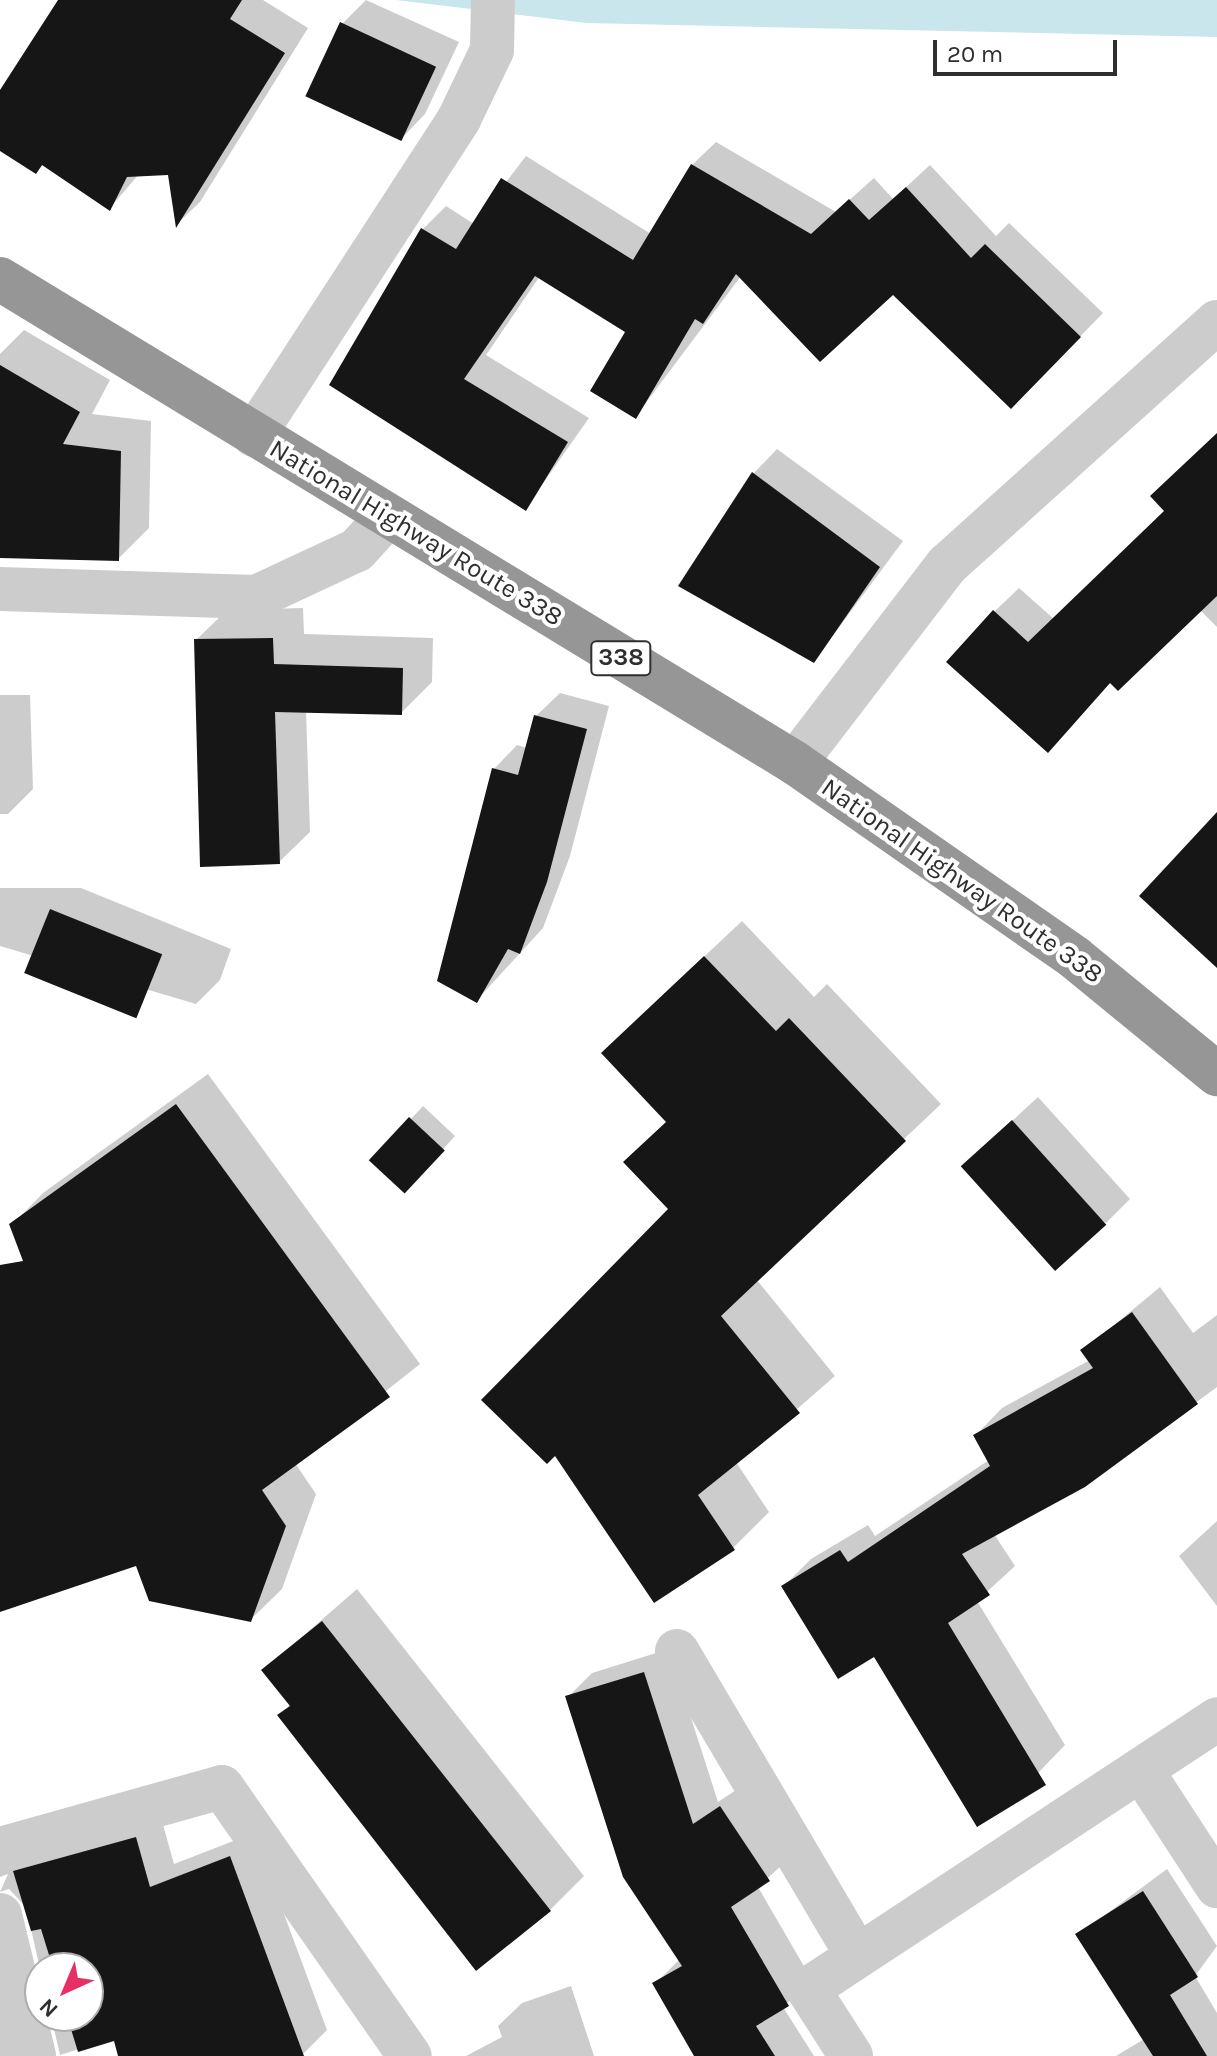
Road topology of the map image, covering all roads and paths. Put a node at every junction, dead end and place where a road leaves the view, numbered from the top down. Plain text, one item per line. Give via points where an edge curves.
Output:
1 (493, 0) edge
2 (0, 279) edge
3 (1217, 322) edge
4 (254, 435) junction
5 (388, 516) junction
6 (0, 589) edge
7 (795, 763) junction
8 (1217, 1074) edge
9 (677, 1651) dead end
10 (1217, 1719) edge
11 (1144, 1774) junction
12 (0, 1849) edge
13 (1217, 1886) edge
14 (0, 1915) edge
15 (857, 1955) junction
16 (34, 2056) edge
17 (410, 2056) edge
18 (851, 2056) edge

1 - 4 street via 492,50 459,119
2 - 4 highway, National Highway Route 338 / 338
3 - 7 street via 947,565
4 - 5 highway, National Highway Route 338 / 338
5 - 6 street via 357,550 256,597
5 - 7 highway, National Highway Route 338 / 338
7 - 8 highway, National Highway Route 338 / 338 via 1074,957
9 - 15 street
10 - 11 street
11 - 13 street
11 - 15 street
12 - 17 street via 222,1787
14 - 16 street
15 - 18 street via 808,1989

